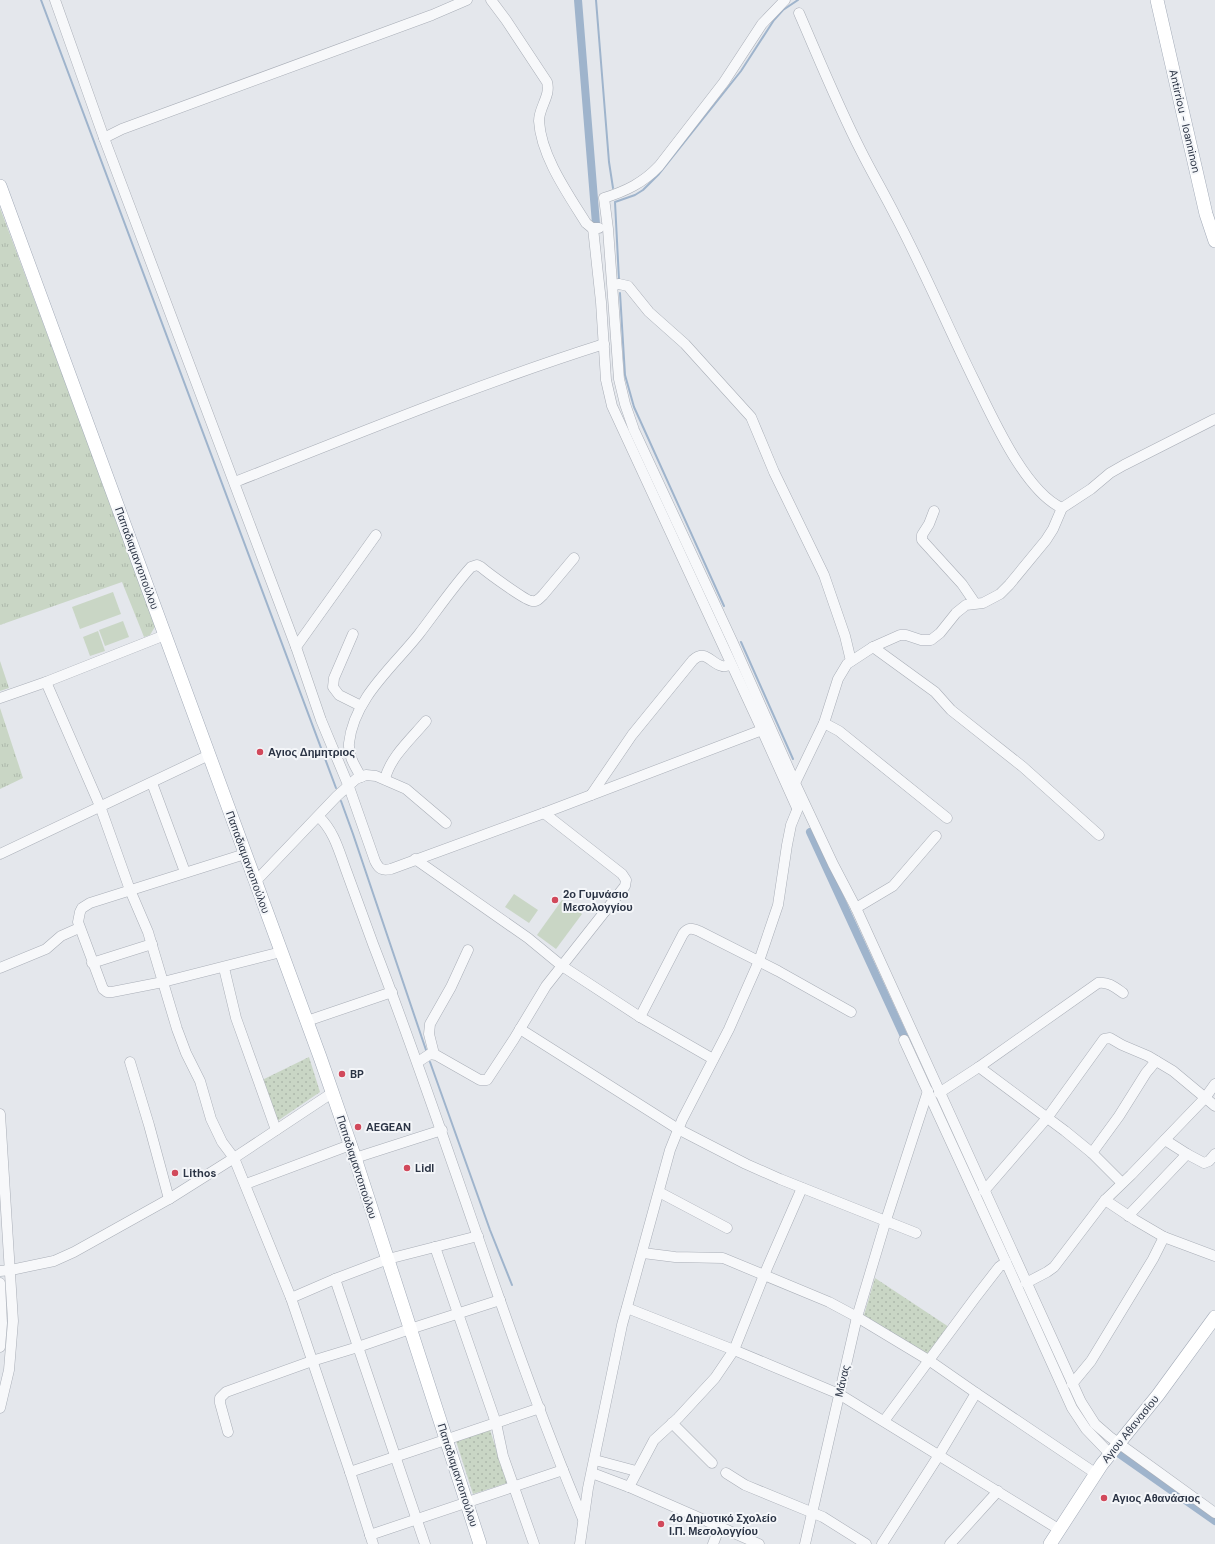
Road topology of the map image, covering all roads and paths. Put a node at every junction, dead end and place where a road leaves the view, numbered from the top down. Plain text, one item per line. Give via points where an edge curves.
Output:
1 (55, 0) edge
2 (467, 0) edge
3 (491, 0) edge
4 (785, 0) edge
5 (1157, 0) edge
6 (799, 13) dead end
7 (104, 138) junction
8 (0, 186) edge
9 (593, 228) junction
10 (608, 229) junction
11 (1215, 242) edge
12 (613, 285) junction
13 (604, 344) junction
14 (1215, 419) edge
15 (235, 482) junction
16 (1062, 508) junction
17 (934, 511) dead end
18 (376, 535) dead end
19 (574, 558) dead end
20 (974, 603) junction
21 (353, 634) dead end
22 (165, 635) junction
23 (296, 647) junction
24 (873, 647) junction
25 (851, 661) junction
26 (731, 665) junction
27 (46, 682) junction
28 (0, 698) edge
29 (361, 706) junction
30 (426, 721) dead end
31 (824, 723) junction
32 (762, 730) junction
33 (209, 755) junction
34 (361, 777) junction
35 (385, 779) junction
36 (152, 783) junction
37 (795, 783) junction
38 (348, 787) junction
39 (591, 795) junction
40 (802, 798) junction
41 (100, 806) junction
42 (797, 808) junction
43 (544, 813) junction
44 (319, 817) junction
45 (947, 818) dead end
46 (446, 823) dead end
47 (1099, 835) dead end
48 (936, 836) dead end
49 (0, 854) edge
50 (245, 854) junction
51 (415, 859) junction
52 (185, 872) junction
53 (255, 882) junction
54 (130, 890) junction
55 (856, 908) junction
56 (79, 928) junction
57 (152, 944) junction
58 (468, 950) dead end
59 (281, 952) junction
60 (758, 961) junction
61 (92, 962) junction
62 (562, 966) junction
63 (0, 968) edge
64 (224, 968) junction
65 (163, 982) junction
66 (392, 992) junction
67 (1123, 994) dead end
68 (851, 1012) dead end
69 (640, 1017) junction
70 (307, 1021) junction
71 (520, 1029) junction
72 (904, 1040) dead end
73 (434, 1054) junction
74 (713, 1060) junction
75 (1156, 1061) junction
76 (130, 1062) dead end
77 (418, 1062) junction
78 (979, 1067) junction
79 (1215, 1084) edge
80 (928, 1091) junction
81 (332, 1093) junction
82 (939, 1093) junction
83 (1205, 1098) junction
84 (1215, 1106) edge
85 (0, 1114) edge
86 (1047, 1118) junction
87 (678, 1129) junction
88 (276, 1130) junction
89 (442, 1130) junction
90 (1165, 1140) junction
91 (350, 1144) junction
92 (1092, 1153) junction
93 (1187, 1154) junction
94 (1215, 1154) edge
95 (234, 1158) junction
96 (355, 1158) junction
97 (1122, 1183) junction
98 (246, 1184) junction
99 (802, 1188) junction
100 (984, 1191) junction
101 (659, 1192) junction
102 (169, 1199) junction
103 (1105, 1200) junction
104 (1128, 1216) junction
105 (886, 1220) junction
106 (728, 1228) dead end
107 (916, 1233) dead end
108 (478, 1236) junction
109 (1164, 1236) junction
110 (435, 1247) junction
111 (643, 1253) junction
112 (1215, 1256) edge
113 (388, 1259) junction
114 (1006, 1262) junction
115 (0, 1270) edge
116 (11, 1270) junction
117 (764, 1275) junction
118 (335, 1279) junction
119 (0, 1283) edge
120 (1026, 1283) junction
121 (291, 1298) junction
122 (500, 1300) junction
123 (626, 1308) junction
124 (458, 1314) junction
125 (857, 1317) junction
126 (1215, 1317) edge
127 (410, 1329) junction
128 (0, 1347) edge
129 (358, 1347) junction
130 (734, 1350) junction
131 (930, 1360) junction
132 (312, 1361) junction
133 (1072, 1384) junction
134 (976, 1393) junction
135 (839, 1394) junction
136 (0, 1408) edge
137 (540, 1408) junction
138 (884, 1421) junction
139 (496, 1423) junction
140 (672, 1423) junction
141 (228, 1432) dead end
142 (446, 1439) junction
143 (1114, 1449) junction
144 (939, 1455) junction
145 (395, 1457) junction
146 (595, 1460) junction
147 (712, 1464) dead end
148 (563, 1470) junction
149 (636, 1471) junction
150 (350, 1472) junction
151 (592, 1473) junction
152 (726, 1473) dead end
153 (1095, 1473) junction
154 (515, 1487) junction
155 (629, 1487) junction
156 (998, 1491) junction
157 (466, 1502) junction
158 (812, 1511) junction
159 (1215, 1513) edge
160 (417, 1519) junction
161 (583, 1519) junction
162 (720, 1526) junction
163 (1060, 1530) junction
164 (371, 1540) edge
165 (425, 1544) edge
166 (480, 1544) edge
167 (534, 1544) edge
168 (580, 1544) edge
169 (713, 1544) edge
170 (759, 1544) edge
171 (805, 1544) edge
172 (866, 1544) edge
173 (882, 1544) edge
174 (950, 1544) edge
175 (1050, 1544) edge

1 - 7 street
2 - 7 street via 122,129
3 - 9 street via 547,82 548,90 539,122 546,152 586,222
4 - 10 street via 762,24 724,82 659,166 632,188 604,198
5 - 11 main road, Antirriou - Ioanninon via 1206,214
6 - 16 street via 830,87 896,217 998,430 1038,490
7 - 15 street
8 - 22 main road, Παπαδιαμαντοπούλου
9 - 10 street
9 - 13 street
10 - 12 street
12 - 25 street via 628,286 649,312 686,344 751,417 774,472 824,575
12 - 37 street via 619,380 630,417
13 - 15 street via 558,358 417,410
13 - 26 street via 608,388 617,418
14 - 16 street via 1110,473
15 - 23 street
16 - 20 street via 1046,540 1009,585 990,601
17 - 20 street via 922,540 962,584
18 - 23 street
19 - 29 street via 543,595 532,601 522,597 478,565 471,567
20 - 24 street via 962,608 931,640 902,635
21 - 29 street via 334,678 333,687 339,695
22 - 27 street
22 - 33 main road, Παπαδιαμαντοπούλου
23 - 38 street
24 - 25 street
24 - 47 street via 934,692 951,710 1023,767
25 - 31 street via 838,679
26 - 32 street
26 - 39 street via 721,666 703,656 693,660 632,735
27 - 28 street
27 - 41 street
29 - 34 street via 353,726 349,747 352,760
30 - 35 street via 395,758
31 - 37 street
31 - 45 street via 839,731
32 - 39 street
32 - 42 street
33 - 36 street
33 - 50 main road, Παπαδιαμαντοπούλου
34 - 35 street via 370,774
34 - 38 street
35 - 46 street via 410,791
36 - 41 street
36 - 52 street
37 - 40 street
38 - 44 street
38 - 51 street via 379,868 388,869
39 - 43 street
40 - 42 street
40 - 55 street
41 - 49 street
41 - 54 street
42 - 60 street via 787,845 778,905
43 - 51 street
43 - 62 street via 622,874 626,880 624,888
44 - 53 street
44 - 66 street via 329,827 334,838
48 - 55 street via 893,886
50 - 52 street
50 - 53 main road, Παπαδιαμαντοπούλου
51 - 62 street via 528,938
52 - 54 street
53 - 59 main road, Παπαδιαμαντοπούλου
54 - 56 street via 82,908 78,919
54 - 57 street
55 - 82 street
56 - 61 street
56 - 63 street via 58,938 46,949
57 - 61 street
57 - 65 street
58 - 73 street via 430,1024 429,1034
59 - 64 street
59 - 70 main road, Παπαδιαμαντοπούλου
60 - 68 street
60 - 69 street via 699,930 689,928 676,946
60 - 74 street via 739,1009
61 - 65 street via 103,989 107,992
62 - 69 street
62 - 71 street via 546,986
64 - 65 street
64 - 88 street via 234,1013
65 - 95 street via 184,1048 200,1081 212,1124
66 - 70 street
66 - 77 street
67 - 78 street via 1109,984 1098,983
69 - 74 street
70 - 81 main road, Παπαδιαμαντοπούλου
71 - 73 street via 486,1080 480,1080
71 - 87 street
72 - 80 street
73 - 77 street
74 - 87 street
75 - 83 street via 1176,1073
75 - 86 street via 1110,1038 1104,1039
75 - 92 street
76 - 102 street
77 - 89 street
78 - 82 street
78 - 86 street
79 - 83 street
80 - 105 street, Μάνας
80 - 114 street
81 - 88 street
81 - 91 main road, Παπαδιαμαντοπούλου
82 - 100 street
83 - 84 street
83 - 90 street
85 - 116 street
86 - 92 street
86 - 100 street
87 - 99 street via 756,1169
87 - 101 street
88 - 95 street
89 - 96 street
89 - 108 street
90 - 93 street
90 - 97 street
91 - 96 main road, Παπαδιαμαντοπούλου
91 - 98 street
92 - 97 street
93 - 94 street via 1204,1163
93 - 104 street
95 - 98 street
95 - 102 street
96 - 113 main road, Παπαδιαμαντοπούλου
97 - 103 street
98 - 121 street
99 - 105 street
99 - 117 street
100 - 120 street
101 - 106 street
101 - 111 street
102 - 116 street via 67,1256
103 - 104 street
103 - 120 street via 1054,1267
104 - 109 street
105 - 107 street
105 - 125 street, Μάνας
108 - 110 street
108 - 122 street
109 - 112 street
109 - 133 street via 1153,1259 1091,1361
110 - 113 street
110 - 124 street
111 - 117 street via 723,1258
111 - 123 street
113 - 118 street
113 - 127 main road, Παπαδιαμαντοπούλου
114 - 131 street via 1000,1266
114 - 143 street via 1072,1408 1086,1429
115 - 116 street
116 - 136 street via 13,1341
117 - 125 street via 814,1295
117 - 130 street
118 - 121 street
118 - 129 street
119 - 128 street
120 - 133 street
121 - 132 street
122 - 124 street
122 - 137 street
123 - 130 street
123 - 146 street
124 - 127 street
124 - 139 street
125 - 131 street
125 - 135 street, Μάνας
126 - 143 main road, Αγιου Αθανασίου via 1158,1395
127 - 129 street
127 - 142 main road, Παπαδιαμαντοπούλου
129 - 132 street
129 - 145 street
130 - 135 street
130 - 140 street via 715,1378
131 - 134 street
131 - 138 street
132 - 141 street via 222,1395 220,1403
132 - 150 street
133 - 143 street via 1091,1418
134 - 144 street
134 - 153 street
135 - 138 street
135 - 158 street, Μάνας
137 - 139 street
137 - 148 street
138 - 144 street
139 - 142 street
139 - 154 street via 503,1456
140 - 147 street
140 - 149 street via 651,1444
142 - 145 street
142 - 157 main road, Παπαδιαμαντοπούλου
143 - 153 main road, Αγιου Αθανασίου
143 - 159 street
144 - 156 street
144 - 173 street
145 - 150 street
145 - 160 street
146 - 149 street
146 - 151 street
148 - 154 street
148 - 161 street
149 - 155 street
150 - 164 street
151 - 155 street
151 - 161 street
152 - 158 street via 745,1485
153 - 163 main road, Αγιου Αθανασίου
154 - 157 street
154 - 167 street
155 - 162 street
156 - 163 street
156 - 174 street
157 - 160 street
157 - 166 main road, Παπαδιαμαντοπούλου
158 - 171 street, Μάνας
158 - 172 street
160 - 164 street
160 - 165 street
161 - 168 street
162 - 169 street
162 - 170 street
163 - 175 main road, Αγιου Αθανασίου

